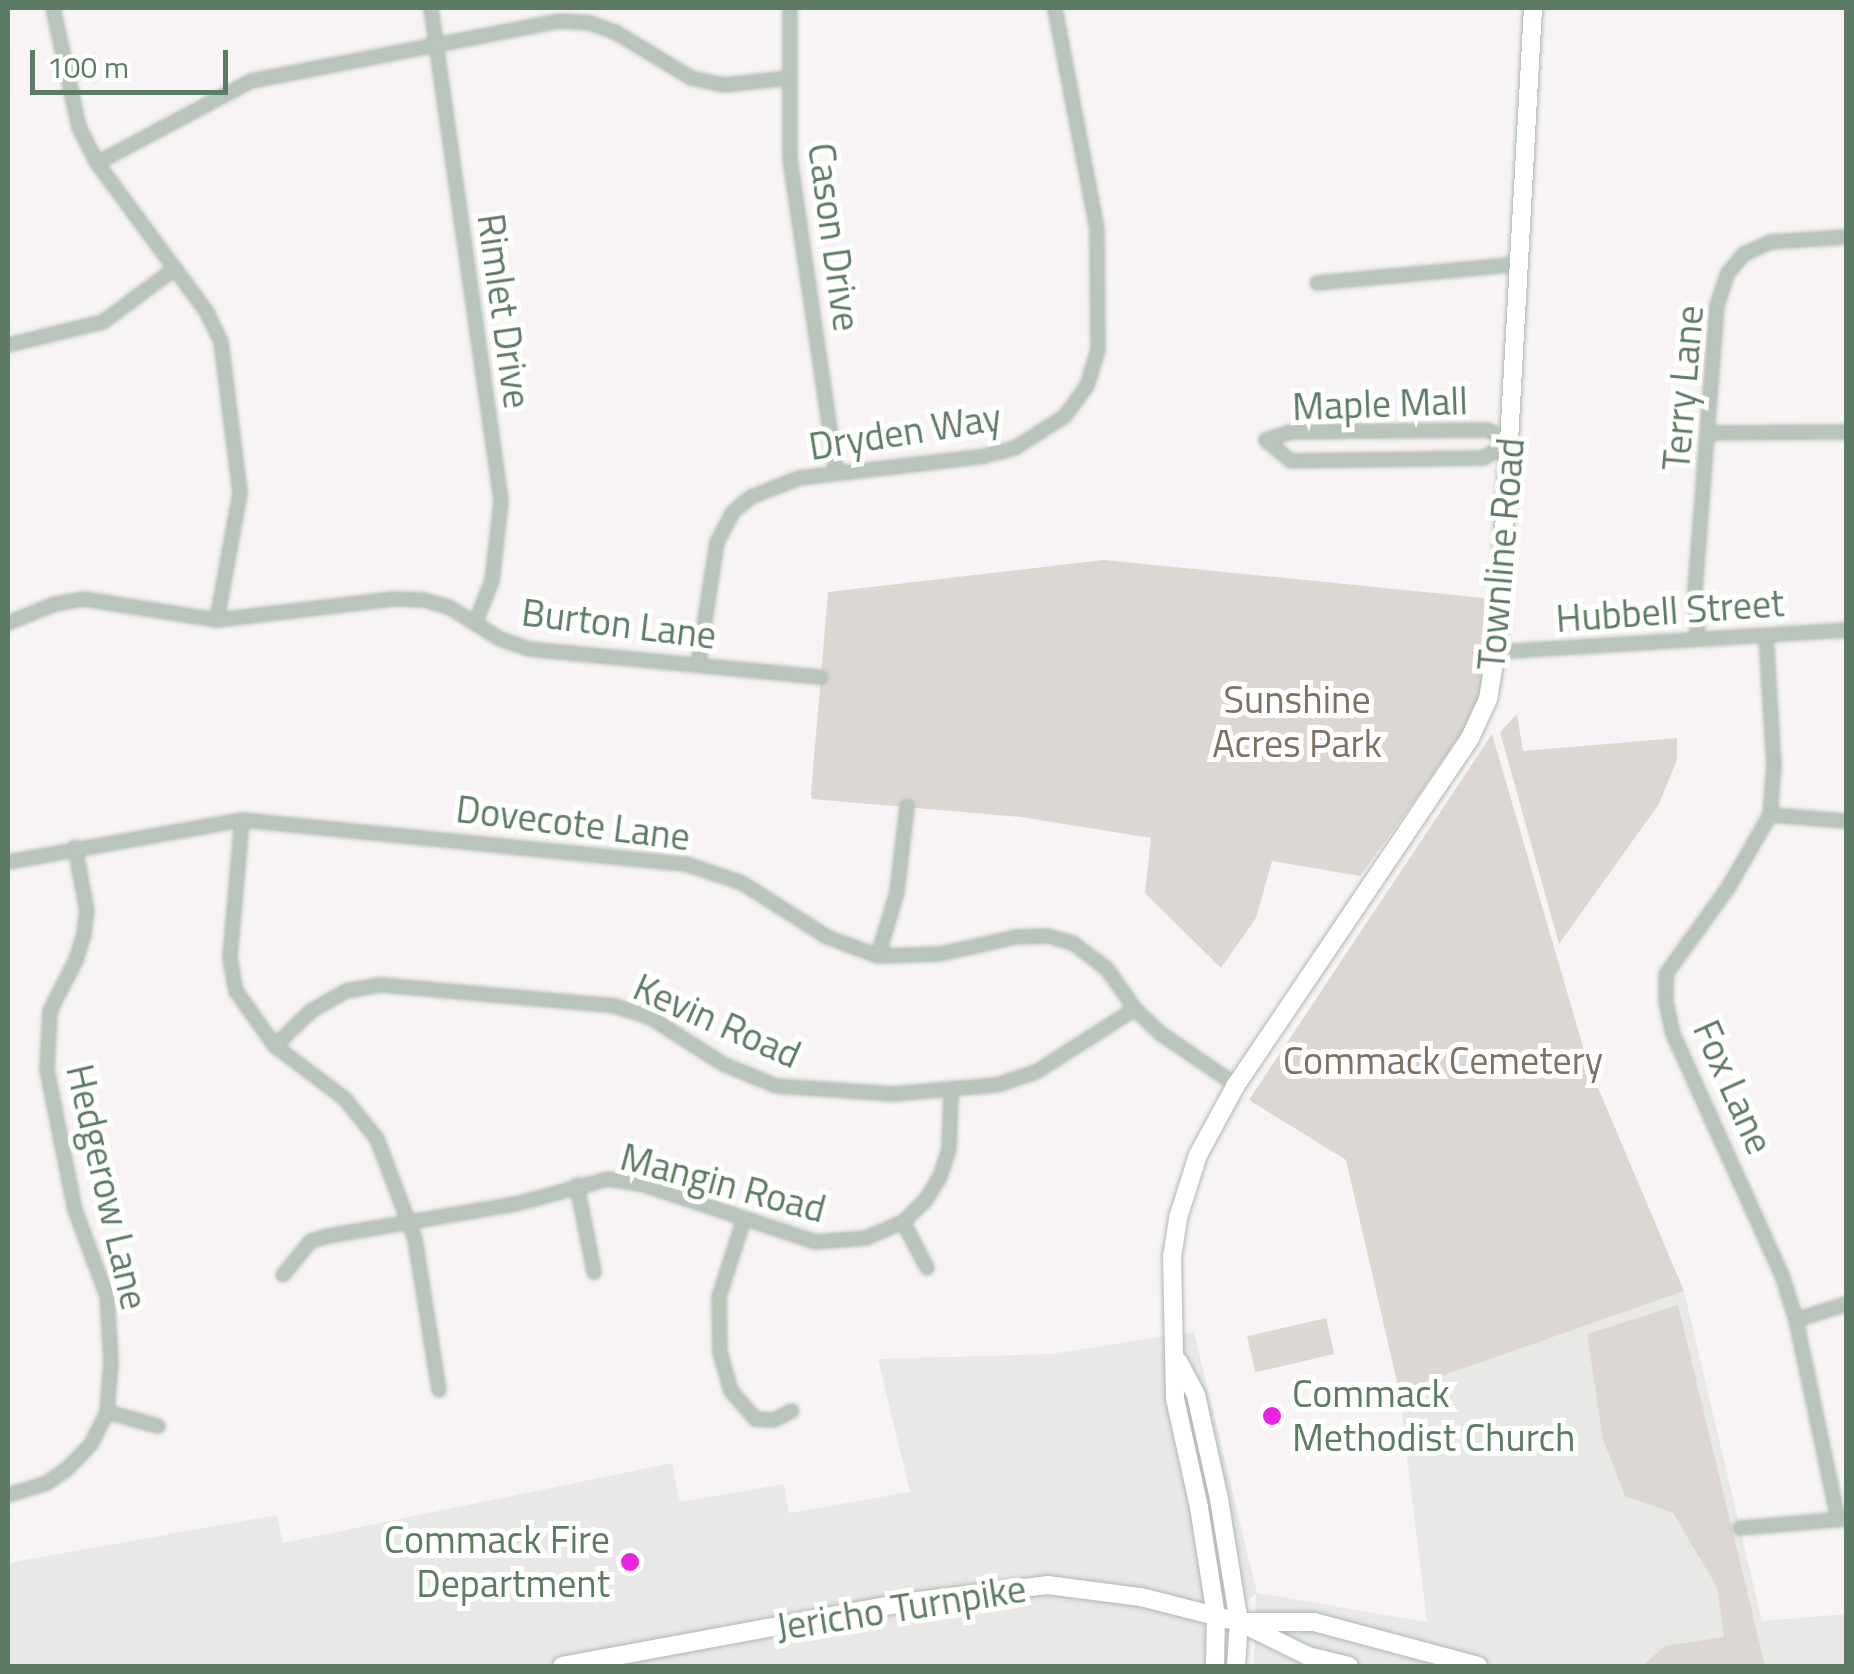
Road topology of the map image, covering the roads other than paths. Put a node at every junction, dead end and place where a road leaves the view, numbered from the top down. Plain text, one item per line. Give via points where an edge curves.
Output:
1 (53, 8) edge
2 (431, 8) edge
3 (790, 8) edge
4 (1055, 8) edge
5 (1532, 8) edge
6 (434, 45) junction
7 (790, 78) junction
8 (97, 162) junction
9 (1846, 236) edge
10 (1521, 264) junction
11 (173, 270) junction
12 (1317, 283) dead end
13 (8, 344) edge
14 (1846, 432) edge
15 (1708, 433) junction
16 (1510, 442) junction
17 (836, 472) junction
18 (217, 620) junction
19 (476, 621) junction
20 (8, 623) edge
21 (1846, 630) edge
22 (1766, 635) junction
23 (1698, 639) junction
24 (1497, 652) junction
25 (698, 665) junction
26 (820, 677) dead end
27 (907, 807) dead end
28 (1770, 815) junction
29 (242, 820) junction
30 (1846, 821) edge
31 (75, 847) junction
32 (8, 862) edge
33 (878, 956) junction
34 (1135, 1009) junction
35 (275, 1046) junction
36 (1236, 1085) junction
37 (951, 1092) junction
38 (577, 1184) junction
39 (744, 1219) junction
40 (410, 1222) junction
41 (903, 1222) junction
42 (927, 1268) dead end
43 (594, 1272) dead end
44 (283, 1276) dead end
45 (1846, 1304) edge
46 (1796, 1320) junction
47 (1178, 1360) junction
48 (439, 1390) dead end
49 (792, 1411) dead end
50 (107, 1412) junction
51 (158, 1426) dead end
52 (8, 1495) edge
53 (1842, 1519) edge
54 (1740, 1528) dead end
55 (1216, 1616) junction
56 (1239, 1622) junction
57 (562, 1666) edge
58 (1215, 1666) edge
59 (1236, 1666) edge
60 (1349, 1666) edge
61 (1478, 1666) edge

1 - 8 street via 79,127
2 - 6 street, Rimlet Drive
3 - 7 street, Cason Drive
4 - 17 street, Dryden Way via 1097,229 1098,348 1087,386 1065,416 1015,448
5 - 10 main road, Townline Road
6 - 7 street via 560,21 590,23 691,78 724,85
6 - 8 street via 251,81
6 - 19 street, Rimlet Drive via 501,502 492,581
7 - 17 street, Cason Drive via 790,159
8 - 11 street
9 - 15 street, Terry Lane via 1771,242 1744,254 1728,273 1717,306
10 - 12 street
10 - 16 main road, Townline Road
11 - 13 street via 103,322
11 - 18 street via 221,342 238,456 240,493
14 - 15 street
15 - 23 street, Terry Lane via 1695,591
16 - 16 street, Maple Mall via 1488,430 1292,432 1266,440 1292,461 1483,458
16 - 24 main road, Townline Road
17 - 25 street, Dryden Way via 771,486 733,512 708,576
18 - 19 street, Burton Lane via 394,599 449,607
18 - 20 street, Burton Lane via 84,599
19 - 25 street, Burton Lane via 529,648
21 - 22 street, Hubbell Street
22 - 23 street, Hubbell Street
22 - 28 street, Fox Lane via 1774,766
23 - 24 street, Hubbell Street
24 - 36 main road, Townline Road via 1488,699 1470,738
25 - 26 street, Burton Lane
27 - 33 street via 897,892
28 - 30 street
28 - 46 street, Fox Lane via 1666,974 1666,1002 1673,1034 1755,1211
29 - 31 street, Dovecote Lane
29 - 33 street, Dovecote Lane via 686,864 742,883 827,936
29 - 35 street via 230,958 236,991
31 - 32 street, Dovecote Lane
31 - 50 street, Hedgerow Lane via 84,934 50,1011 47,1070 75,1210 107,1296
33 - 34 street, Dovecote Lane via 926,956 1016,936 1048,936 1091,954
34 - 36 street, Dovecote Lane
34 - 37 street, Kevin Road via 1036,1072
35 - 37 street, Kevin Road via 311,1011 346,991 381,985 615,1006 651,1018 748,1076 792,1089
35 - 40 street via 363,1118
36 - 47 main road, Townline Road via 1198,1155 1178,1218 1172,1316
37 - 41 street, Mangin Road via 949,1149 940,1177
38 - 39 street, Mangin Road via 644,1184
38 - 40 street, Mangin Road via 516,1204
38 - 43 street
39 - 41 street, Mangin Road via 784,1235 840,1243
39 - 49 street via 719,1297 720,1352 730,1391 755,1420
40 - 44 street, Mangin Road via 311,1241
40 - 48 street
41 - 42 street
45 - 46 street
46 - 53 street, Fox Lane
47 - 55 main road via 1175,1400
47 - 56 main road via 1196,1395 1213,1465
50 - 51 street
50 - 52 street, Hedgerow Lane via 68,1469
53 - 54 street
55 - 56 main road, Jericho Turnpike
55 - 57 main road, Jericho Turnpike via 1140,1597 1033,1586
55 - 58 main road
56 - 59 main road
56 - 60 main road, Jericho Turnpike via 1308,1656
56 - 61 main road, Jericho Turnpike via 1314,1622

